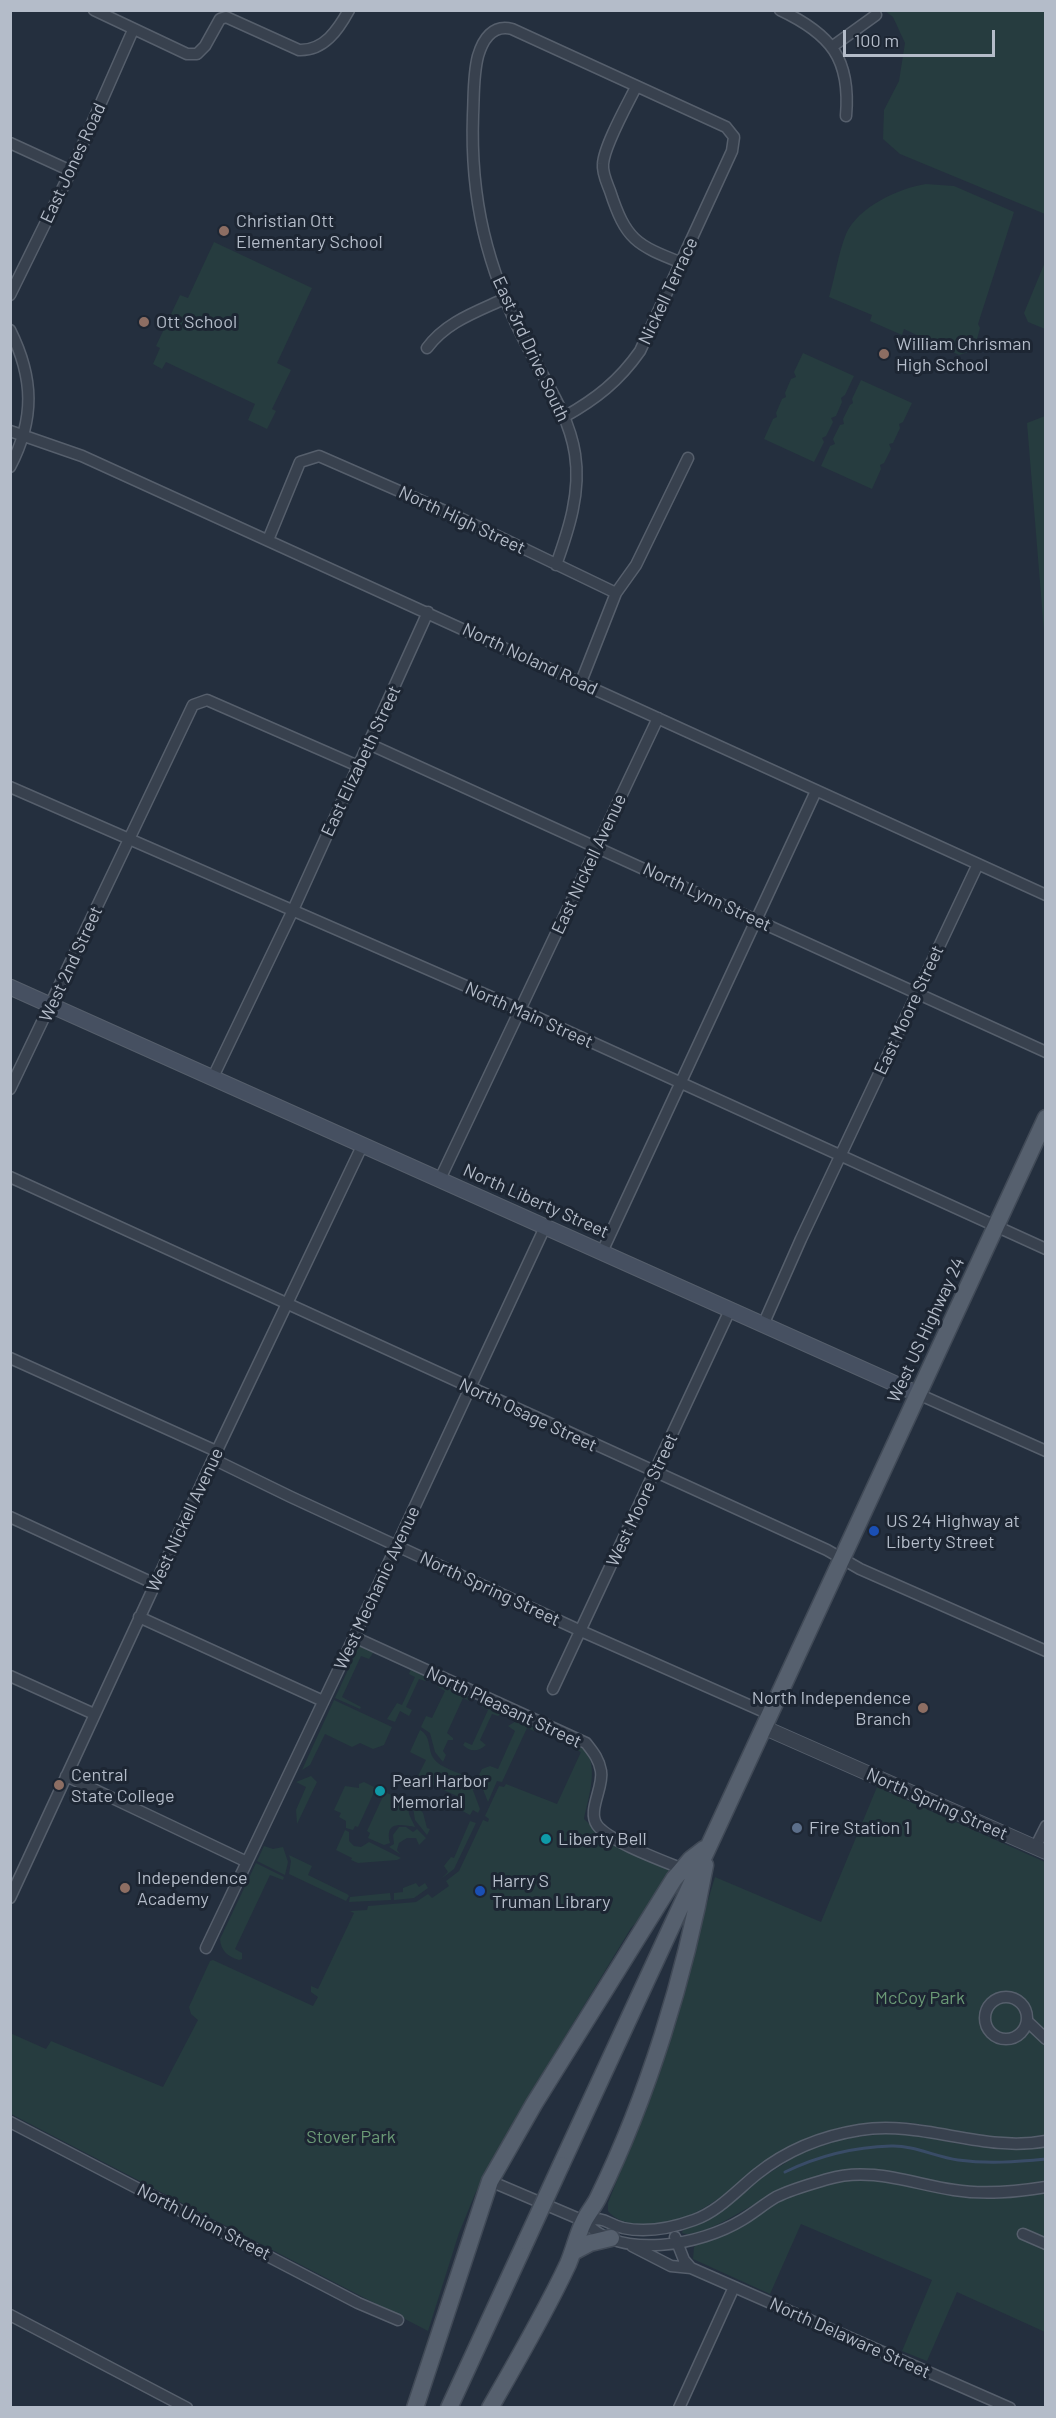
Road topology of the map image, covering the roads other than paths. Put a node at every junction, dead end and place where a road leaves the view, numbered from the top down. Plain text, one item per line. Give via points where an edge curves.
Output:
1 (94, 10) edge
2 (349, 10) edge
3 (780, 10) edge
4 (876, 15) dead end
5 (133, 30) junction
6 (833, 46) junction
7 (636, 87) junction
8 (846, 116) dead end
9 (10, 143) edge
10 (72, 171) junction
11 (682, 263) junction
12 (10, 295) edge
13 (504, 299) junction
14 (10, 330) edge
15 (427, 348) dead end
16 (564, 417) junction
17 (10, 431) edge
18 (23, 437) junction
19 (688, 458) dead end
20 (10, 468) edge
21 (268, 540) junction
22 (556, 565) junction
23 (616, 593) junction
24 (428, 612) junction
25 (581, 682) junction
26 (658, 718) junction
27 (369, 744) junction
28 (358, 766) junction
29 (10, 787) edge
30 (816, 791) junction
31 (130, 838) junction
32 (598, 846) junction
33 (978, 864) junction
34 (1046, 895) edge
35 (292, 910) junction
36 (756, 920) junction
37 (10, 987) edge
38 (917, 994) junction
39 (52, 1005) junction
40 (521, 1010) junction
41 (1046, 1052) edge
42 (213, 1077) junction
43 (680, 1083) junction
44 (10, 1089) edge
45 (1046, 1118) edge
46 (363, 1144) junction
47 (841, 1156) junction
48 (10, 1177) edge
49 (440, 1179) junction
50 (545, 1227) junction
51 (995, 1227) junction
52 (1046, 1249) edge
53 (602, 1252) junction
54 (287, 1304) junction
55 (730, 1310) junction
56 (763, 1325) junction
57 (10, 1358) edge
58 (470, 1388) junction
59 (918, 1394) junction
60 (1046, 1451) edge
61 (215, 1455) junction
62 (655, 1473) junction
63 (10, 1517) edge
64 (397, 1546) junction
65 (842, 1558) junction
66 (155, 1584) junction
67 (139, 1617) junction
68 (581, 1631) junction
69 (354, 1637) junction
70 (1046, 1651) edge
71 (10, 1676) edge
72 (553, 1689) dead end
73 (323, 1701) junction
74 (94, 1714) junction
75 (766, 1721) junction
76 (66, 1776) junction
77 (1046, 1826) edge
78 (709, 1844) junction
79 (1040, 1850) edge
80 (247, 1862) junction
81 (683, 1869) junction
82 (10, 1898) edge
83 (206, 1948) dead end
84 (1027, 2020) junction
85 (1046, 2039) edge
86 (10, 2122) edge
87 (1046, 2141) edge
88 (490, 2181) junction
89 (1046, 2187) edge
90 (584, 2221) junction
91 (672, 2227) junction
92 (1023, 2234) dead end
93 (618, 2241) junction
94 (677, 2243) junction
95 (1046, 2244) edge
96 (573, 2252) junction
97 (691, 2268) junction
98 (734, 2287) junction
99 (10, 2315) edge
100 (398, 2320) dead end
101 (187, 2408) edge
102 (415, 2408) edge
103 (449, 2408) edge
104 (489, 2408) edge
105 (679, 2408) edge
106 (1010, 2408) edge

1 - 5 street
2 - 5 street via 337,30 321,45 308,50 299,50 226,17 220,19 196,54 187,54
3 - 6 street via 814,28
4 - 6 street
5 - 10 street, East Jones Road
6 - 8 street via 846,76
7 - 11 street via 606,152 604,172 632,237 642,246
7 - 11 street, Nickell Terrace via 738,135
7 - 13 street, East 3rd Drive South via 512,29 503,27 486,38 475,68 472,143 479,218
9 - 10 street
10 - 12 street, East Jones Road
11 - 16 street, Nickell Terrace via 640,351 624,374 589,403
13 - 15 street via 453,323 437,334
13 - 16 street, East 3rd Drive South
14 - 18 street via 28,380 29,406
16 - 22 street, East 3rd Drive South via 575,453 577,485 569,530
17 - 18 street, North Noland Road
18 - 20 street
18 - 21 street, North Noland Road via 82,456
19 - 23 street via 636,565
21 - 22 street, North High Street via 300,462 319,456
21 - 24 street, North Noland Road
22 - 23 street, North High Street
23 - 25 street
24 - 25 street, North Noland Road
24 - 27 street, East Elizabeth Street
25 - 26 street, North Noland Road
26 - 30 street, North Noland Road
26 - 32 street, East Nickell Avenue
27 - 28 street, East Elizabeth Street
27 - 32 street, North Lynn Street
28 - 31 street, West 2nd Street via 207,700 193,705
28 - 35 street, East Elizabeth Street
29 - 31 street, North Main Street
30 - 33 street, North Noland Road
30 - 36 street
31 - 35 street, North Main Street
31 - 39 street, West 2nd Street
32 - 36 street, North Lynn Street
32 - 40 street, East Nickell Avenue
33 - 34 street, North Noland Road
33 - 38 street, East Moore Street
35 - 40 street, North Main Street
35 - 42 street, East Elizabeth Street
36 - 38 street, North Lynn Street
36 - 43 street
37 - 39 main road, North Liberty Street
38 - 41 street, North Lynn Street
38 - 47 street, East Moore Street
39 - 42 main road, North Liberty Street
39 - 44 street, West 2nd Street
40 - 43 street, North Main Street
40 - 49 street
42 - 46 main road, North Liberty Street
43 - 47 street, North Main Street
43 - 53 street
45 - 51 main road, West US Highway 24
46 - 49 main road, North Liberty Street
46 - 54 street, West Nickell Avenue
47 - 51 street, North Main Street
47 - 56 street
48 - 54 street, North Osage Street
49 - 50 main road, North Liberty Street
50 - 53 main road, North Liberty Street
50 - 58 street, West Mechanic Avenue
51 - 52 street, North Main Street
51 - 59 main road, West US Highway 24
53 - 55 main road, North Liberty Street
54 - 58 street, North Osage Street
54 - 61 street, West Nickell Avenue
55 - 56 main road, North Liberty Street
55 - 62 street, West Moore Street
56 - 59 main road, North Liberty Street
57 - 61 street, North Spring Street
58 - 62 street, North Osage Street
58 - 64 street, West Mechanic Avenue
59 - 60 street, North Liberty Street
59 - 65 main road, West US Highway 24
61 - 64 street, North Spring Street
61 - 66 street, West Nickell Avenue
62 - 65 street, North Osage Street
62 - 68 street, West Moore Street
63 - 66 street
64 - 68 street, North Spring Street
64 - 69 street, West Mechanic Avenue
65 - 70 street, North Osage Street
65 - 75 main road, West US Highway 24
66 - 67 street, West Nickell Avenue
67 - 73 street
67 - 74 street, West Nickell Avenue
68 - 72 street, West Moore Street
68 - 75 street, North Spring Street
69 - 73 street, West Mechanic Avenue
69 - 81 street, North Pleasant Street via 586,1743 597,1756 602,1773 594,1817 599,1827 638,1850
71 - 74 street
73 - 80 street, West Mechanic Avenue
74 - 76 street, West Nickell Avenue
75 - 78 main road, West US Highway 24
75 - 79 street, North Spring Street
76 - 80 street
76 - 82 street, West Nickell Avenue
77 - 79 street
78 - 81 main road
78 - 90 main road via 699,1907 674,1998 628,2129
78 - 103 main road, West US Highway 24, bridge
80 - 83 street, West Mechanic Avenue
81 - 88 main road via 534,2104
84 - 84 street via 1024,2007 1006,1997 992,2002 985,2013 990,2033 1002,2039 1016,2037
84 - 85 street
86 - 100 street, North Union Street via 358,2303
87 - 91 street via 983,2142 900,2128 830,2137 777,2160 723,2204
88 - 90 street
88 - 102 main road
89 - 94 street via 1017,2192 955,2191 855,2174 779,2196 742,2220
90 - 91 street via 600,2218 622,2228 646,2230
90 - 93 street, North Delaware Street via 595,2233
90 - 96 main road
91 - 94 street
92 - 95 street
93 - 94 street
93 - 96 main road via 590,2243
93 - 97 street, North Delaware Street via 671,2266
94 - 97 street
96 - 104 main road
97 - 98 street, North Delaware Street
98 - 105 street
98 - 106 street, North Delaware Street
99 - 101 street

